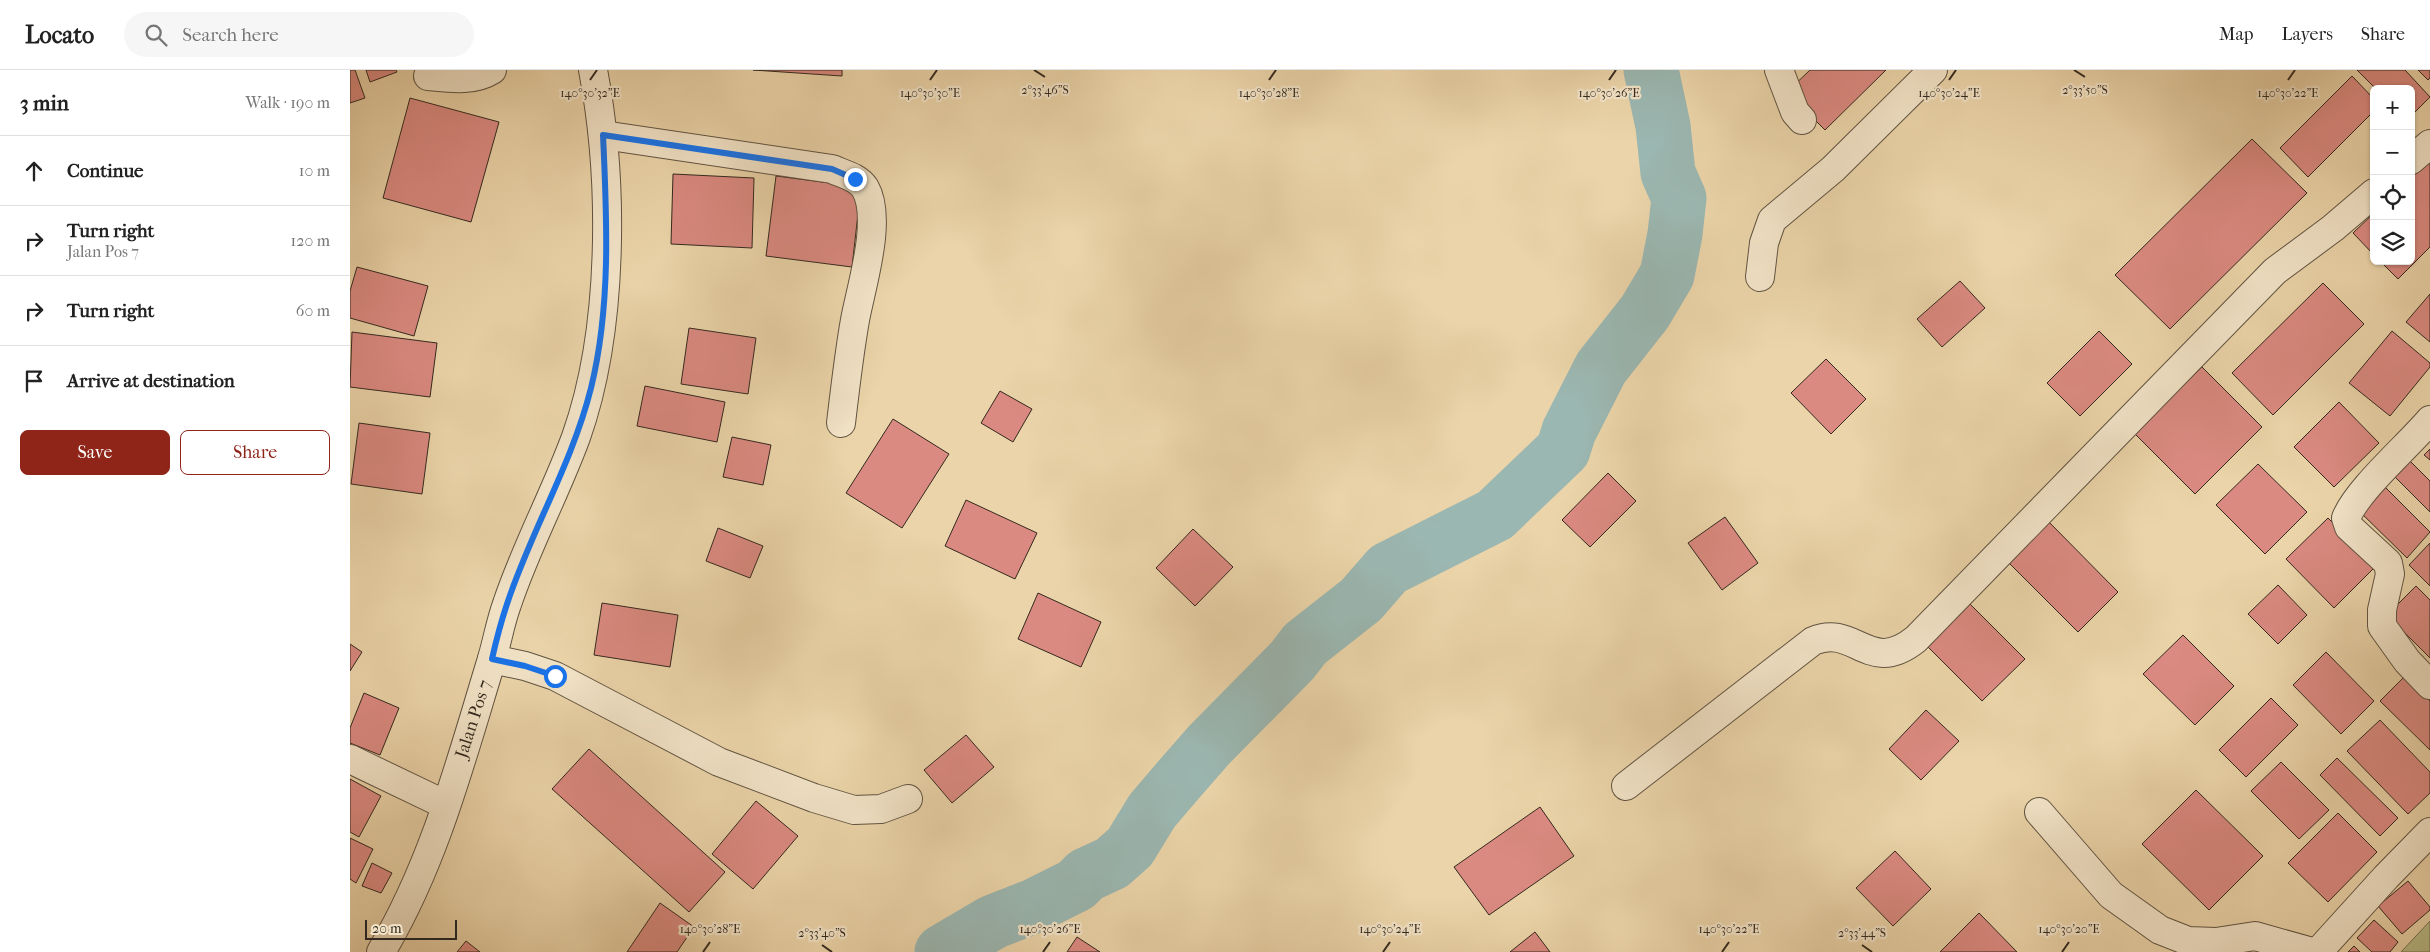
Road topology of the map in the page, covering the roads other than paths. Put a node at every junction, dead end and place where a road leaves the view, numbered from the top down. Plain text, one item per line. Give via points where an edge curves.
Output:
1 (492, 70) edge
2 (593, 70) edge
3 (1778, 70) edge
4 (1933, 70) edge
5 (428, 76) dead end
6 (1802, 120) dead end
7 (603, 135) junction
8 (2430, 144) edge
9 (2415, 157) edge
10 (2370, 196) edge
11 (1760, 277) dead end
12 (2430, 420) edge
13 (841, 423) dead end
14 (492, 659) junction
15 (2430, 685) edge
16 (350, 759) edge
17 (1626, 786) dead end
18 (908, 799) dead end
19 (446, 804) junction
20 (2039, 812) dead end
21 (2430, 832) edge
22 (381, 952) edge
23 (2312, 952) edge
24 (2318, 952) edge

1 - 5 street via 462,79
2 - 7 street, Jalan Pos 7
3 - 6 street via 1795,112
4 - 11 street via 1833,169 1772,220 1764,243
7 - 13 street via 832,169 855,179 865,188 870,207 870,250 855,321
7 - 14 street, Jalan Pos 7 via 606,254 601,341 576,436 507,604
8 - 9 street
10 - 17 street via 2275,271 1916,639 1902,650 1890,654 1832,636 1813,641
12 - 15 street via 2378,476 2346,518 2349,527 2388,563 2390,574 2382,626 2407,661
14 - 18 street via 555,676 719,762 814,798 854,810 881,809
14 - 19 street, Jalan Pos 7
16 - 19 street
19 - 22 street, Jalan Pos 7 via 398,922
20 - 23 street via 2111,895 2160,930 2188,941 2216,942 2255,936
21 - 24 street

